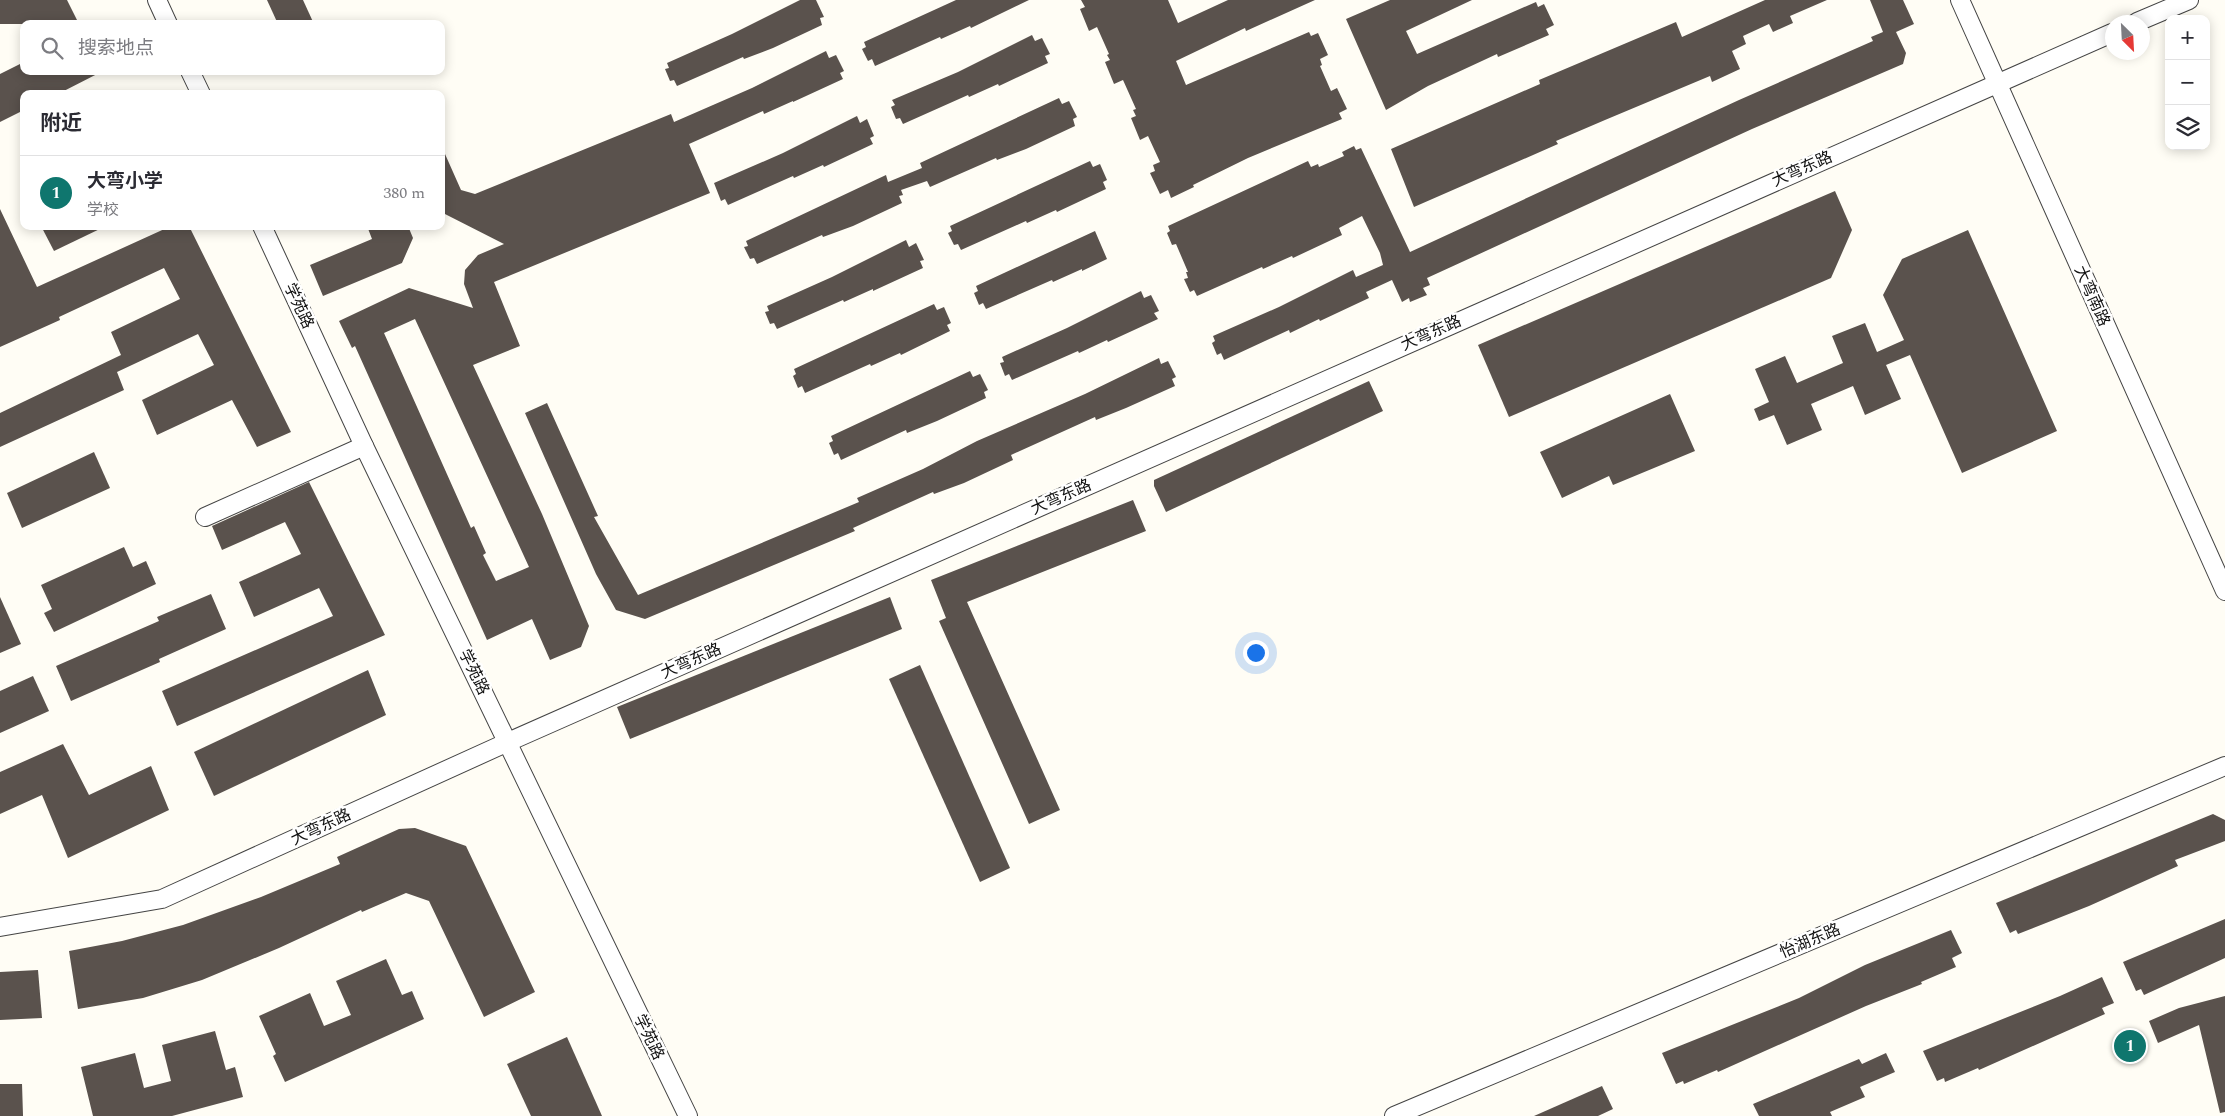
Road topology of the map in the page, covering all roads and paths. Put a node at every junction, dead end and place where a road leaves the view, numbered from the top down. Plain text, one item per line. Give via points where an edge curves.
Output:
1 (157, 0) edge
2 (1960, 0) edge
3 (2189, 0) edge
4 (2150, 16) edge
5 (166, 20) edge
6 (2105, 36) edge
7 (192, 75) edge
8 (1995, 83) junction
9 (199, 90) edge
10 (264, 230) edge
11 (364, 446) junction
12 (205, 517) dead end
13 (2225, 591) edge
14 (508, 742) junction
15 (2225, 766) edge
16 (0, 927) edge
17 (688, 1116) edge
18 (1394, 1116) edge

1 - 5 street
2 - 8 street, 大弯南路
3 - 4 street
6 - 8 street, 大弯东路
7 - 9 street
8 - 13 street, 大弯南路
8 - 14 street, 大弯东路
10 - 11 street, 学苑路
11 - 12 street
11 - 14 street, 学苑路
14 - 16 street, 大弯东路 via 162,899
14 - 17 street, 学苑路
15 - 18 street, 怡湖东路

